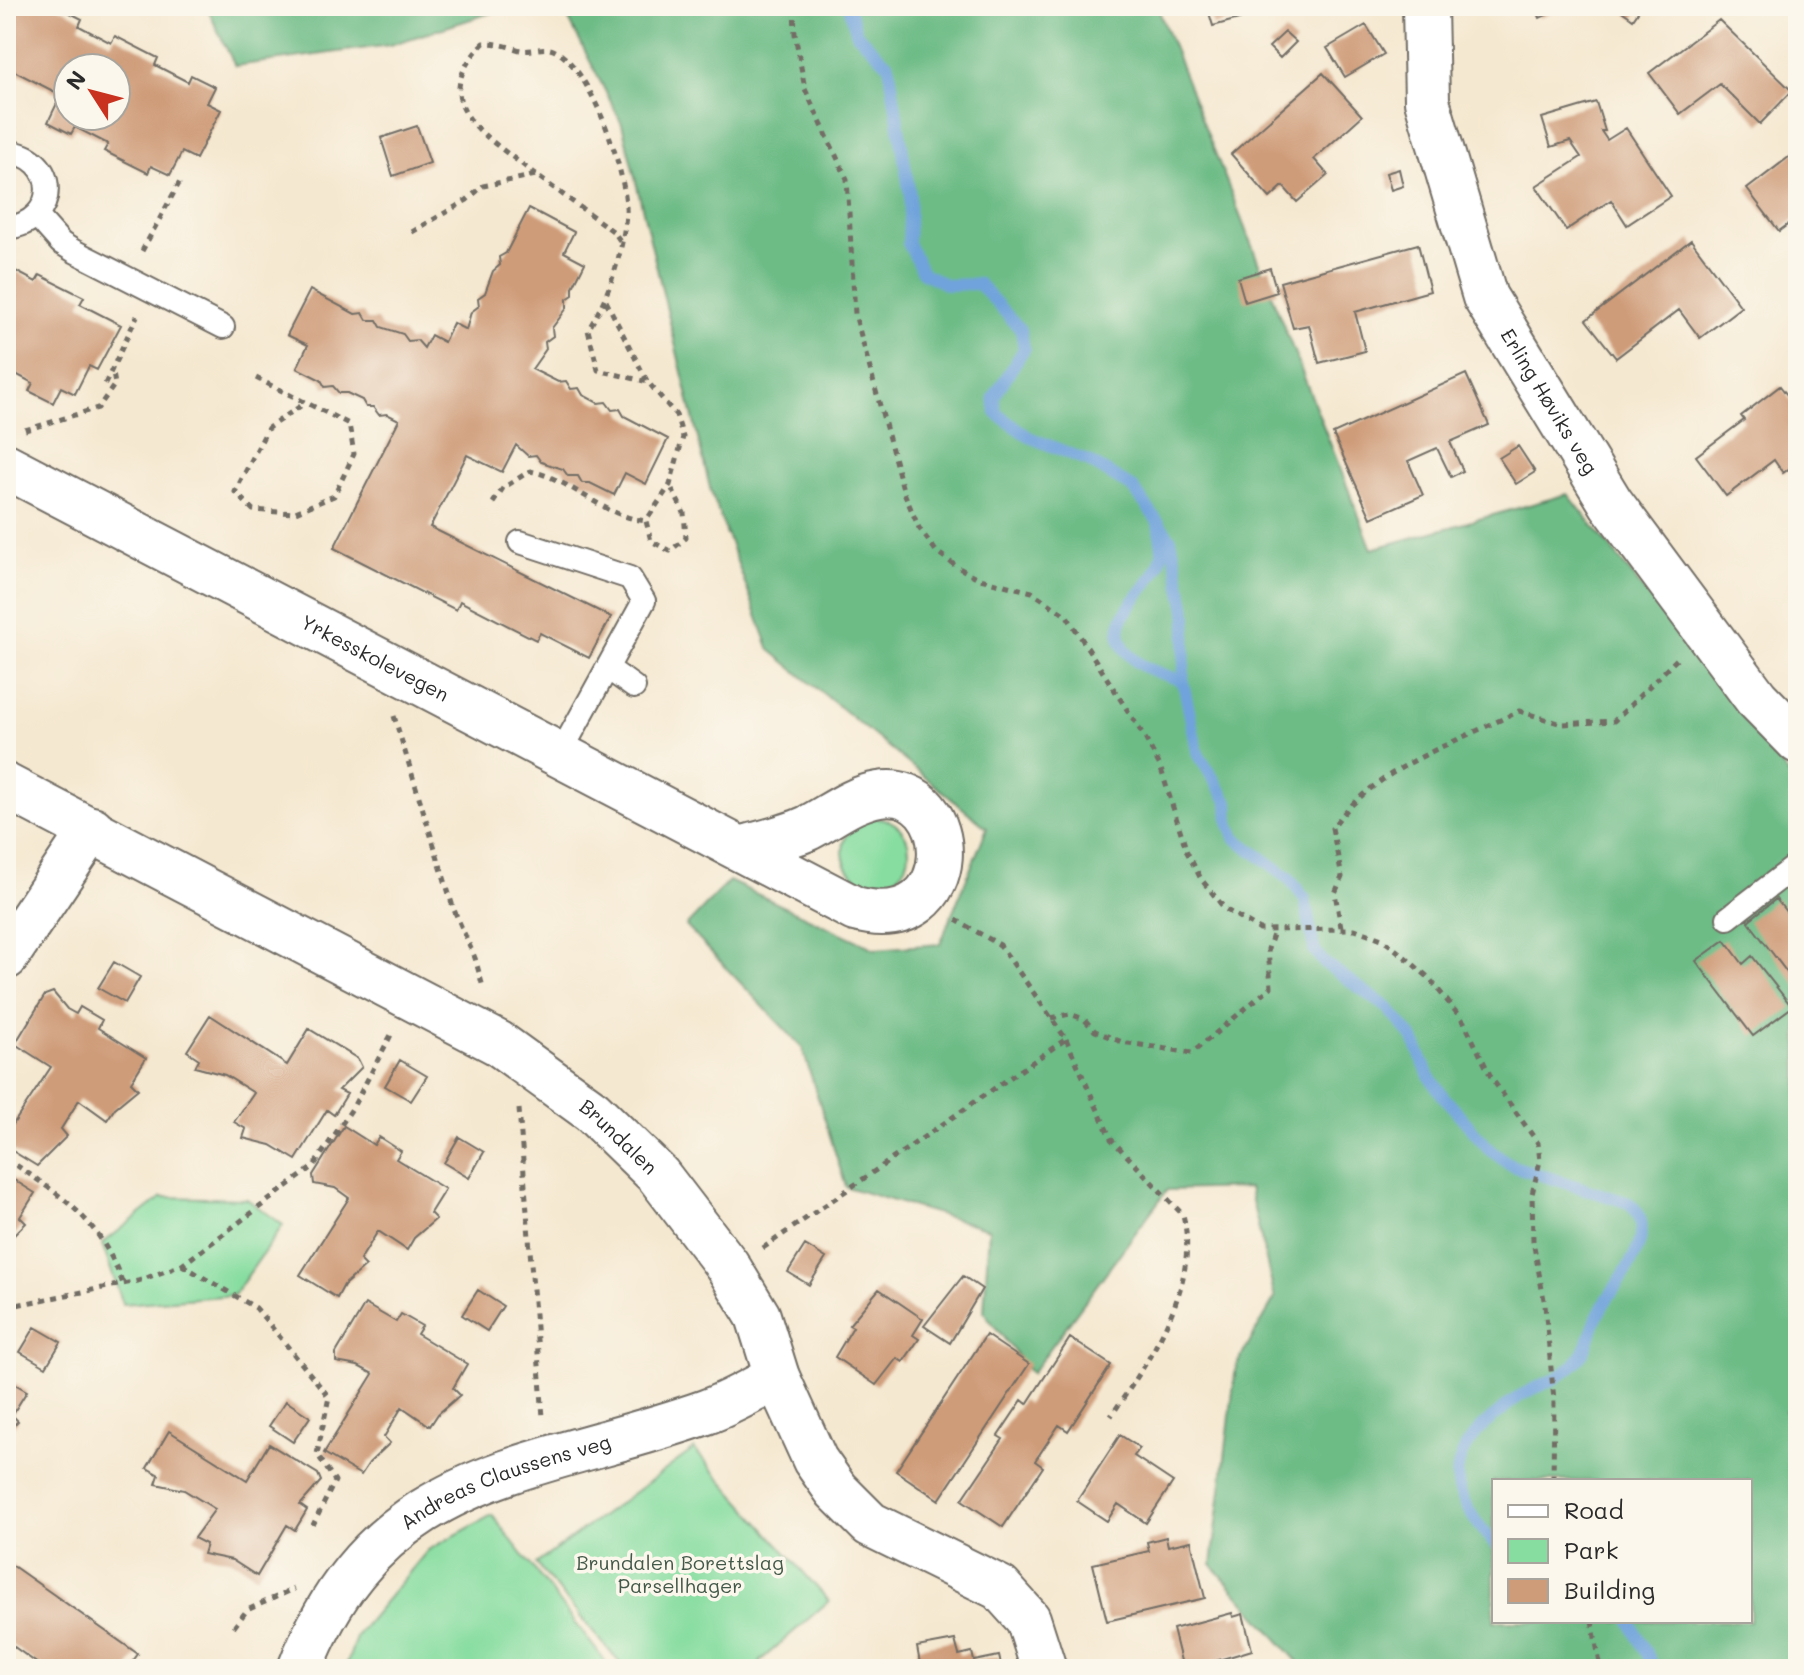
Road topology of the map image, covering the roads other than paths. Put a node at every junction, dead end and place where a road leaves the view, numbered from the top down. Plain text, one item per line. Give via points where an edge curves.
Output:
1 (1425, 6) edge
2 (6, 152) edge
3 (37, 216) junction
4 (6, 228) edge
5 (223, 327) dead end
6 (12, 449) edge
7 (520, 542) dead end
8 (609, 669) junction
9 (634, 687) dead end
10 (1798, 741) edge
11 (560, 754) junction
12 (6, 786) edge
13 (92, 829) junction
14 (744, 848) junction
15 (1798, 864) edge
16 (1728, 918) dead end
17 (8, 950) edge
18 (777, 1377) junction
19 (300, 1669) edge
20 (1044, 1669) edge

1 - 10 street, Erling Høviks veg via 1427,101 1485,297 1611,503 1756,698
2 - 3 lane via 21,153 41,169 47,193
3 - 4 lane
3 - 5 lane via 61,243
6 - 11 street, Yrkesskolevegen via 380,660
7 - 8 lane via 630,578 644,601
8 - 9 lane
8 - 11 lane
11 - 14 street, Yrkesskolevegen
12 - 13 street, Brundalen
13 - 17 street
13 - 18 street, Brundalen via 411,996 507,1049 564,1088 636,1150 682,1203 735,1277 765,1332
14 - 14 street, Yrkesskolevegen via 855,909 875,914 896,913 915,904 937,878 942,845 927,813 899,795 881,793 805,829
15 - 16 lane
18 - 19 street, Andreas Claussens veg via 708,1411 495,1474 440,1500 385,1542 339,1592
18 - 20 street, Brundalen via 815,1460 853,1510 892,1536 1000,1588 1028,1619

